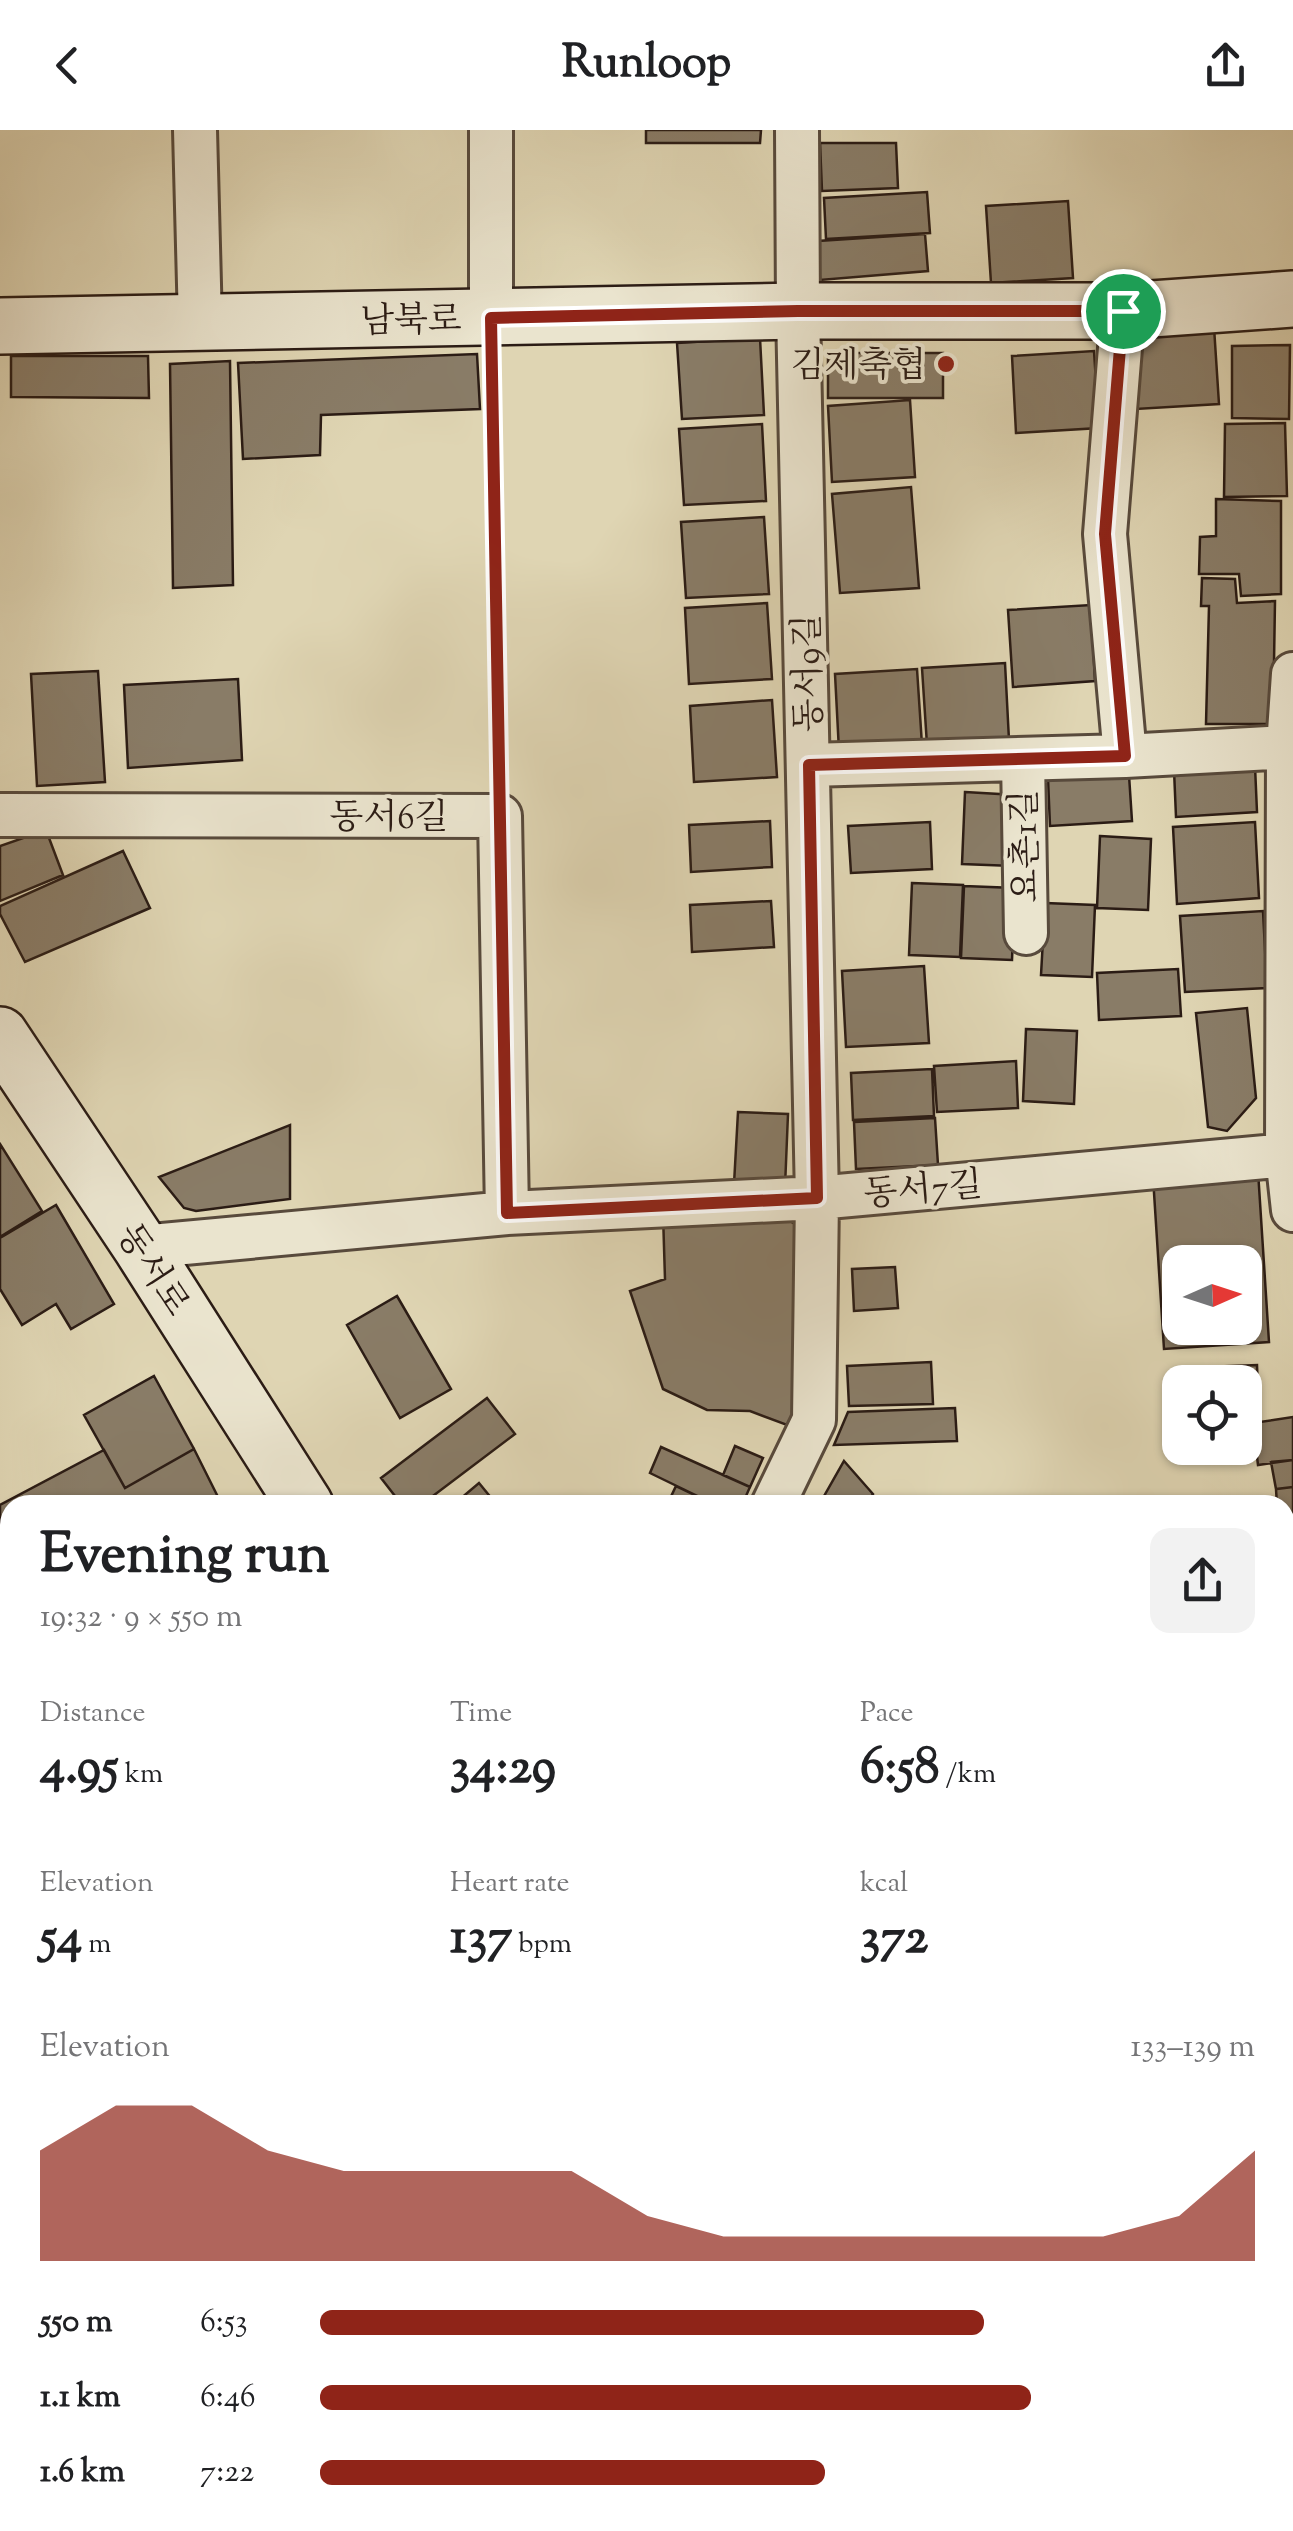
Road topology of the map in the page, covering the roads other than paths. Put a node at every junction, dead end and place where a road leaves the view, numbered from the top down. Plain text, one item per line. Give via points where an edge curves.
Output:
1 (195, 130) edge
2 (491, 130) edge
3 (796, 130) edge
4 (1293, 299) edge
5 (798, 311) junction
6 (1123, 311) junction
7 (491, 318) junction
8 (200, 323) junction
9 (0, 326) edge
10 (1293, 674) edge
11 (1288, 747) junction
12 (1125, 756) junction
13 (1023, 759) junction
14 (809, 765) junction
15 (0, 815) edge
16 (1026, 933) dead end
17 (0, 1035) edge
18 (1286, 1155) junction
19 (817, 1198) junction
20 (1293, 1210) edge
21 (507, 1213) junction
22 (140, 1247) junction
23 (299, 1495) edge
24 (778, 1495) edge

1 - 8 street
2 - 7 street
3 - 5 street, 동서9길
4 - 6 main road, 남북로
5 - 6 main road, 남북로
5 - 7 main road, 남북로
5 - 14 street, 동서9길
6 - 12 street via 1105,534
7 - 8 main road, 남북로
8 - 9 main road, 남북로
10 - 11 street
11 - 12 street, 요촌1길
11 - 18 street
12 - 13 street, 요촌1길
13 - 14 street, 요촌1길
13 - 16 street, 요촌1길
14 - 19 street, 동서9길
15 - 21 street, 동서6길 via 500,816
17 - 22 main road, 동서로
18 - 19 street, 동서7길
18 - 20 street
19 - 21 street, 동서7길
19 - 24 street, 동서9길 via 814,1420
21 - 22 street, 동서7길
22 - 23 main road, 동서로

